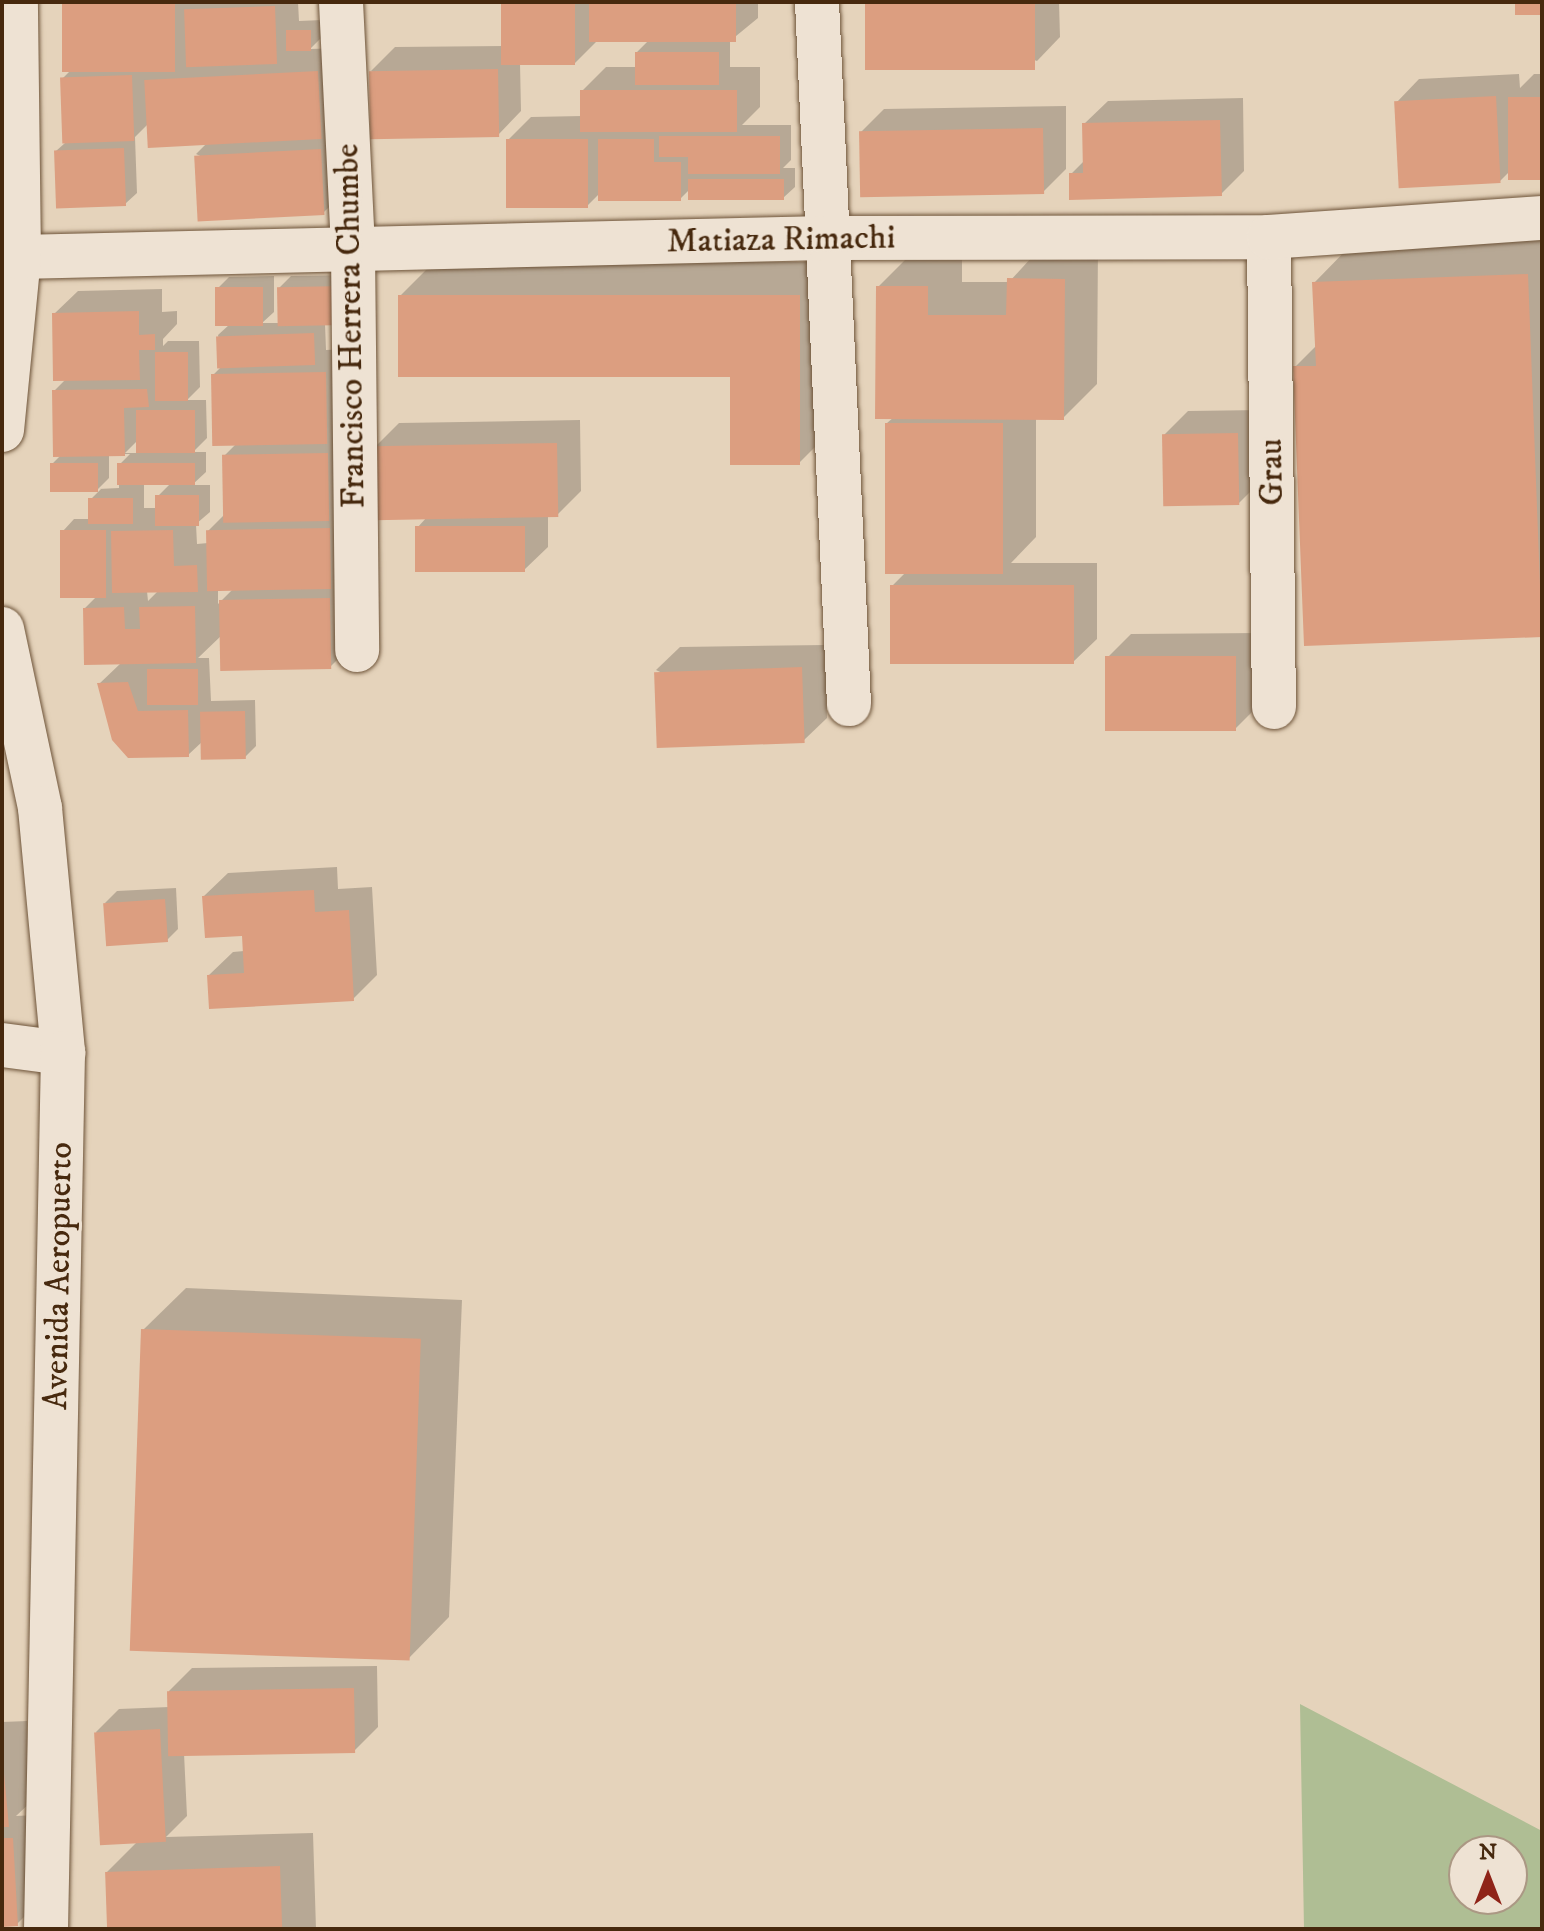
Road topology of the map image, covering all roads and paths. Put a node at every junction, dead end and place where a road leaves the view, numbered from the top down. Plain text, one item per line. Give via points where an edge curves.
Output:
1 (16, 2) edge
2 (341, 2) edge
3 (817, 2) edge
4 (1542, 218) edge
5 (1269, 237) junction
6 (825, 238) junction
7 (353, 251) junction
8 (19, 257) junction
9 (2, 430) edge
10 (2, 629) edge
11 (357, 650) dead end
12 (849, 704) dead end
13 (1274, 707) dead end
14 (2, 1045) edge
15 (63, 1053) junction
16 (46, 1929) edge

1 - 8 street
2 - 7 street, Francisco Herrera Chumbe
3 - 6 street
4 - 5 street, Matiaza Rimachi
5 - 6 street, Matiaza Rimachi
5 - 13 street, Grau
6 - 7 street, Matiaza Rimachi
6 - 12 street
7 - 8 street, Matiaza Rimachi
7 - 11 street, Francisco Herrera Chumbe
8 - 9 street
10 - 15 street, Avenida Aeropuerto via 40,808
14 - 15 street
15 - 16 street, Avenida Aeropuerto

